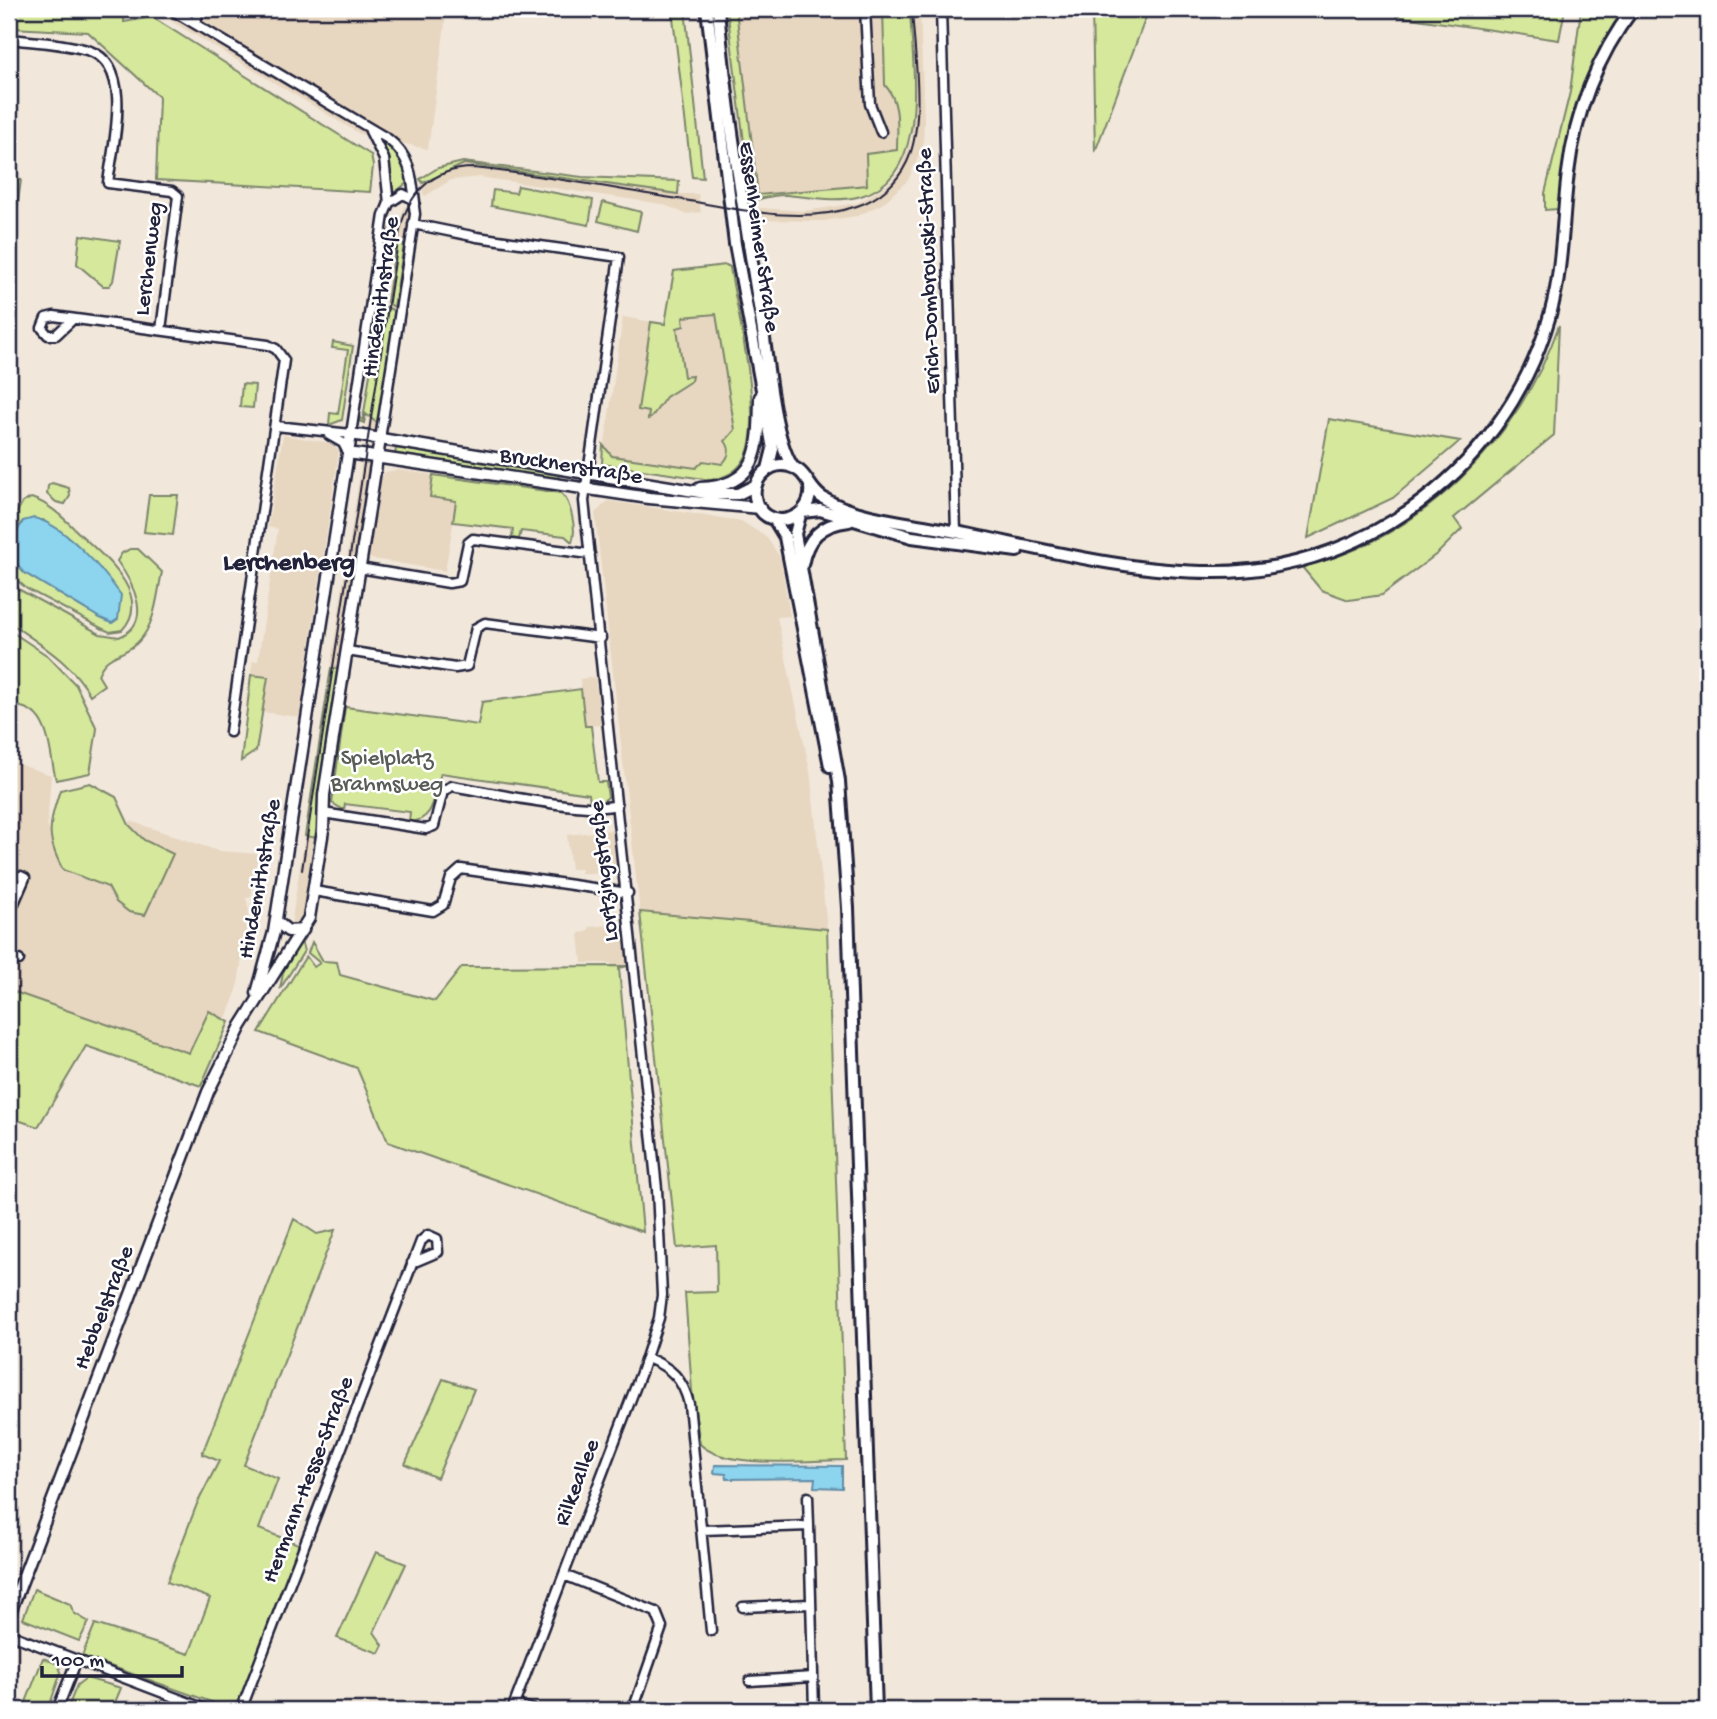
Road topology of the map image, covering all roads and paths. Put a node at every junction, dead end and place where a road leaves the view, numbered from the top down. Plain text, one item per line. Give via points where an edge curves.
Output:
1 (170, 9) edge
2 (200, 9) edge
3 (707, 9) edge
4 (718, 9) edge
5 (865, 9) edge
6 (941, 9) edge
7 (1633, 9) edge
8 (186, 13) edge
9 (195, 23) junction
10 (9, 39) edge
11 (368, 128) junction
12 (881, 132) dead end
13 (389, 203) junction
14 (415, 205) junction
15 (413, 224) junction
16 (72, 320) dead end
17 (161, 330) junction
18 (760, 391) junction
19 (354, 421) junction
20 (276, 426) junction
21 (323, 433) junction
22 (339, 433) junction
23 (351, 434) junction
24 (380, 439) junction
25 (348, 453) junction
26 (377, 457) junction
27 (792, 466) junction
28 (768, 469) junction
29 (586, 474) junction
30 (756, 485) junction
31 (678, 487) junction
32 (810, 487) junction
33 (584, 488) junction
34 (760, 508) junction
35 (802, 513) junction
36 (774, 519) junction
37 (852, 521) junction
38 (957, 532) junction
39 (590, 554) junction
40 (1062, 554) junction
41 (359, 568) junction
42 (801, 571) junction
43 (600, 638) junction
44 (347, 651) junction
45 (230, 732) dead end
46 (617, 805) junction
47 (323, 813) junction
48 (843, 834) junction
49 (21, 876) dead end
50 (314, 891) junction
51 (628, 893) junction
52 (9, 915) edge
53 (276, 920) junction
54 (303, 930) junction
55 (9, 957) edge
56 (19, 960) dead end
57 (245, 1020) junction
58 (412, 1263) dead end
59 (661, 1265) joint
60 (647, 1358) junction
61 (808, 1497) dead end
62 (809, 1526) junction
63 (703, 1530) junction
64 (564, 1575) junction
65 (810, 1604) junction
66 (743, 1607) dead end
67 (9, 1615) edge
68 (711, 1631) dead end
69 (9, 1634) edge
70 (76, 1662) junction
71 (813, 1677) junction
72 (750, 1681) dead end
73 (514, 1707) edge
74 (57, 1710) edge
75 (208, 1710) edge
76 (241, 1710) edge
77 (534, 1710) edge
78 (633, 1710) edge
79 (814, 1710) edge
80 (876, 1710) edge

1 - 8 street
2 - 9 street
3 - 18 main road, Essenheimer Straße via 729,199
4 - 27 main road, Essenheimer Straße via 769,368 783,447
5 - 12 street via 870,104
6 - 38 street, Erich-Dombrowski-Straße
7 - 40 main road via 1600,64 1581,108 1568,171 1555,292 1539,346 1508,409 1455,474 1409,512 1369,535 1326,553 1271,567 1184,571
8 - 9 street
9 - 11 street
10 - 17 street, Lerchenweg via 87,50 101,57 118,92 108,183 172,191 178,196
11 - 13 street via 384,159
11 - 14 street via 396,146 406,159
13 - 14 street, Hindemithstraße via 403,194
13 - 19 street, Hindemithstraße
14 - 15 street, Hindemithstraße
15 - 24 street, Hindemithstraße
15 - 29 street, Lortzingstraße via 619,257
16 - 17 street
17 - 20 street via 276,349 285,365
18 - 28 main road, Essenheimer Straße via 773,449
18 - 31 street via 759,442 750,468 725,485
19 - 22 street
19 - 23 street, Hindemithstraße
20 - 21 street
20 - 45 street
21 - 22 street
21 - 25 street via 343,443
22 - 23 street
23 - 24 street
23 - 25 street, Hindemithstraße
24 - 26 street, Hindemithstraße
24 - 29 street, Brucknerstraße
25 - 26 street
25 - 53 street, Hindemithstraße
26 - 33 street, Brucknerstraße
26 - 41 street, Hindemithstraße
27 - 28 main road
27 - 32 main road via 804,474
28 - 30 main road
29 - 31 street, Brucknerstraße
29 - 33 street, Lortzingstraße
30 - 31 street, Brucknerstraße via 738,494
30 - 34 main road
32 - 35 main road via 810,500
32 - 38 main road via 845,507
33 - 34 street, Brucknerstraße via 717,507
33 - 39 street, Lortzingstraße
34 - 36 main road
35 - 36 main road via 786,521
35 - 37 main road via 820,510
35 - 42 main road via 795,529
36 - 48 main road via 785,537
37 - 40 main road via 987,549
37 - 42 main road via 832,524 815,535
38 - 40 main road
39 - 41 street via 473,540 468,543 460,581
39 - 43 street, Lortzingstraße
41 - 44 street, Hindemithstraße
42 - 48 main road via 832,733
43 - 44 street via 485,623 476,628 467,666 455,668
43 - 46 street, Lortzingstraße
44 - 47 street, Hindemithstraße
46 - 47 street via 578,805 452,786 443,790 434,826 426,829
46 - 51 street, Lortzingstraße
47 - 50 street, Hindemithstraße
48 - 80 main road
49 - 52 street
50 - 51 street via 433,911 443,905 455,873 470,869
50 - 54 street, Hindemithstraße
51 - 59 street, Lortzingstraße
53 - 54 street via 288,931
53 - 57 street, Hindemithstraße via 266,967
54 - 57 street, Hindemithstraße
55 - 56 street
57 - 67 street, Hebbelstraße via 208,1092
58 - 76 street, Hermann-Hesse-Straße
59 - 60 street, Rilkeallee via 661,1307
60 - 63 street via 666,1366 685,1385
60 - 64 street, Rilkeallee
61 - 62 street
62 - 63 street
62 - 65 street
63 - 68 street
64 - 73 street, Rilkeallee
64 - 78 street via 656,1612 662,1627
65 - 66 street
65 - 71 street
69 - 70 street
70 - 74 street
70 - 75 street
71 - 72 street
71 - 79 street
73 - 77 street

